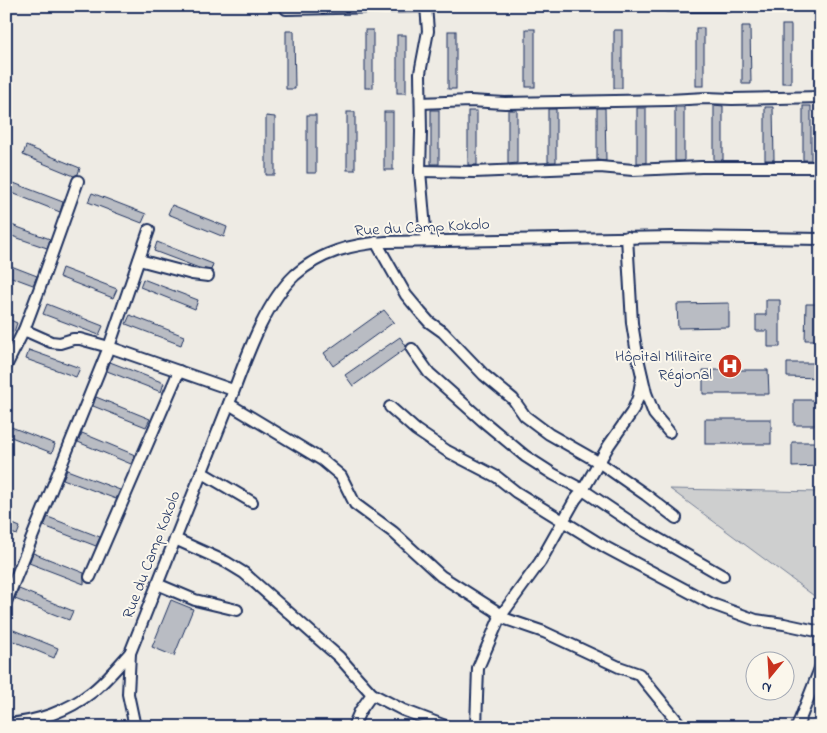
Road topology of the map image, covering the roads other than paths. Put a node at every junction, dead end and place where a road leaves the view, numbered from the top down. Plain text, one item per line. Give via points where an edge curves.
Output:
1 (433, 6) edge
2 (668, 6) edge
3 (728, 6) edge
4 (426, 7) edge
5 (286, 9) dead end
6 (821, 97) edge
7 (421, 103) junction
8 (821, 167) edge
9 (420, 171) junction
10 (78, 181) dead end
11 (149, 230) dead end
12 (627, 237) junction
13 (821, 239) edge
14 (426, 241) junction
15 (376, 242) junction
16 (139, 260) junction
17 (208, 276) dead end
18 (24, 330) junction
19 (109, 347) junction
20 (412, 349) dead end
21 (6, 366) edge
22 (179, 371) junction
23 (642, 378) junction
24 (233, 390) junction
25 (228, 404) junction
26 (390, 407) dead end
27 (670, 432) dead end
28 (600, 463) junction
29 (201, 472) junction
30 (583, 490) junction
31 (252, 502) dead end
32 (676, 518) dead end
33 (565, 521) junction
34 (175, 539) junction
35 (723, 576) dead end
36 (90, 577) dead end
37 (158, 584) junction
38 (6, 602) edge
39 (237, 610) dead end
40 (500, 617) junction
41 (821, 632) edge
42 (130, 653) junction
43 (821, 666) edge
44 (372, 694) junction
45 (6, 724) edge
46 (135, 727) edge
47 (353, 727) edge
48 (448, 727) edge
49 (476, 727) edge
50 (682, 727) edge
51 (797, 727) edge

1 - 4 street
2 - 3 street
4 - 5 street
4 - 7 street via 428,31 420,73
6 - 7 street
7 - 9 street
8 - 9 street
9 - 14 street
10 - 18 street
11 - 16 street
12 - 13 street, Rue du Camp Kokolo
12 - 14 street, Rue du Camp Kokolo
12 - 23 street via 632,322
14 - 15 street, Rue du Camp Kokolo
15 - 24 street, Rue du Camp Kokolo via 345,247 296,274 271,306
15 - 28 street via 406,295 429,322 513,399 525,416 549,434
16 - 17 street
16 - 19 street
18 - 19 street via 51,342 80,339
18 - 21 street
19 - 22 street
19 - 38 street
20 - 30 street via 429,373 482,421 525,456
22 - 24 street
22 - 36 street
23 - 27 street via 654,414
23 - 28 street via 632,412
24 - 25 street, Rue du Camp Kokolo
25 - 29 street, Rue du Camp Kokolo
25 - 40 street via 322,460 341,476 355,504 393,532 441,576 496,611
26 - 33 street via 447,451 497,477
28 - 30 street
28 - 32 street
29 - 31 street
29 - 34 street, Rue du Camp Kokolo
30 - 33 street
30 - 35 street via 638,527
33 - 40 street
33 - 41 street via 605,547 712,604 756,620
34 - 37 street, Rue du Camp Kokolo
34 - 44 street via 244,573 339,657
37 - 39 street via 195,600
37 - 42 street, Rue du Camp Kokolo
40 - 49 street via 478,668
40 - 50 street via 544,632 639,674
42 - 45 street, Rue du Camp Kokolo via 81,700 48,716
42 - 46 street, Rue du Camp Kokolo via 128,694
43 - 51 street
44 - 47 street
44 - 48 street via 402,710

